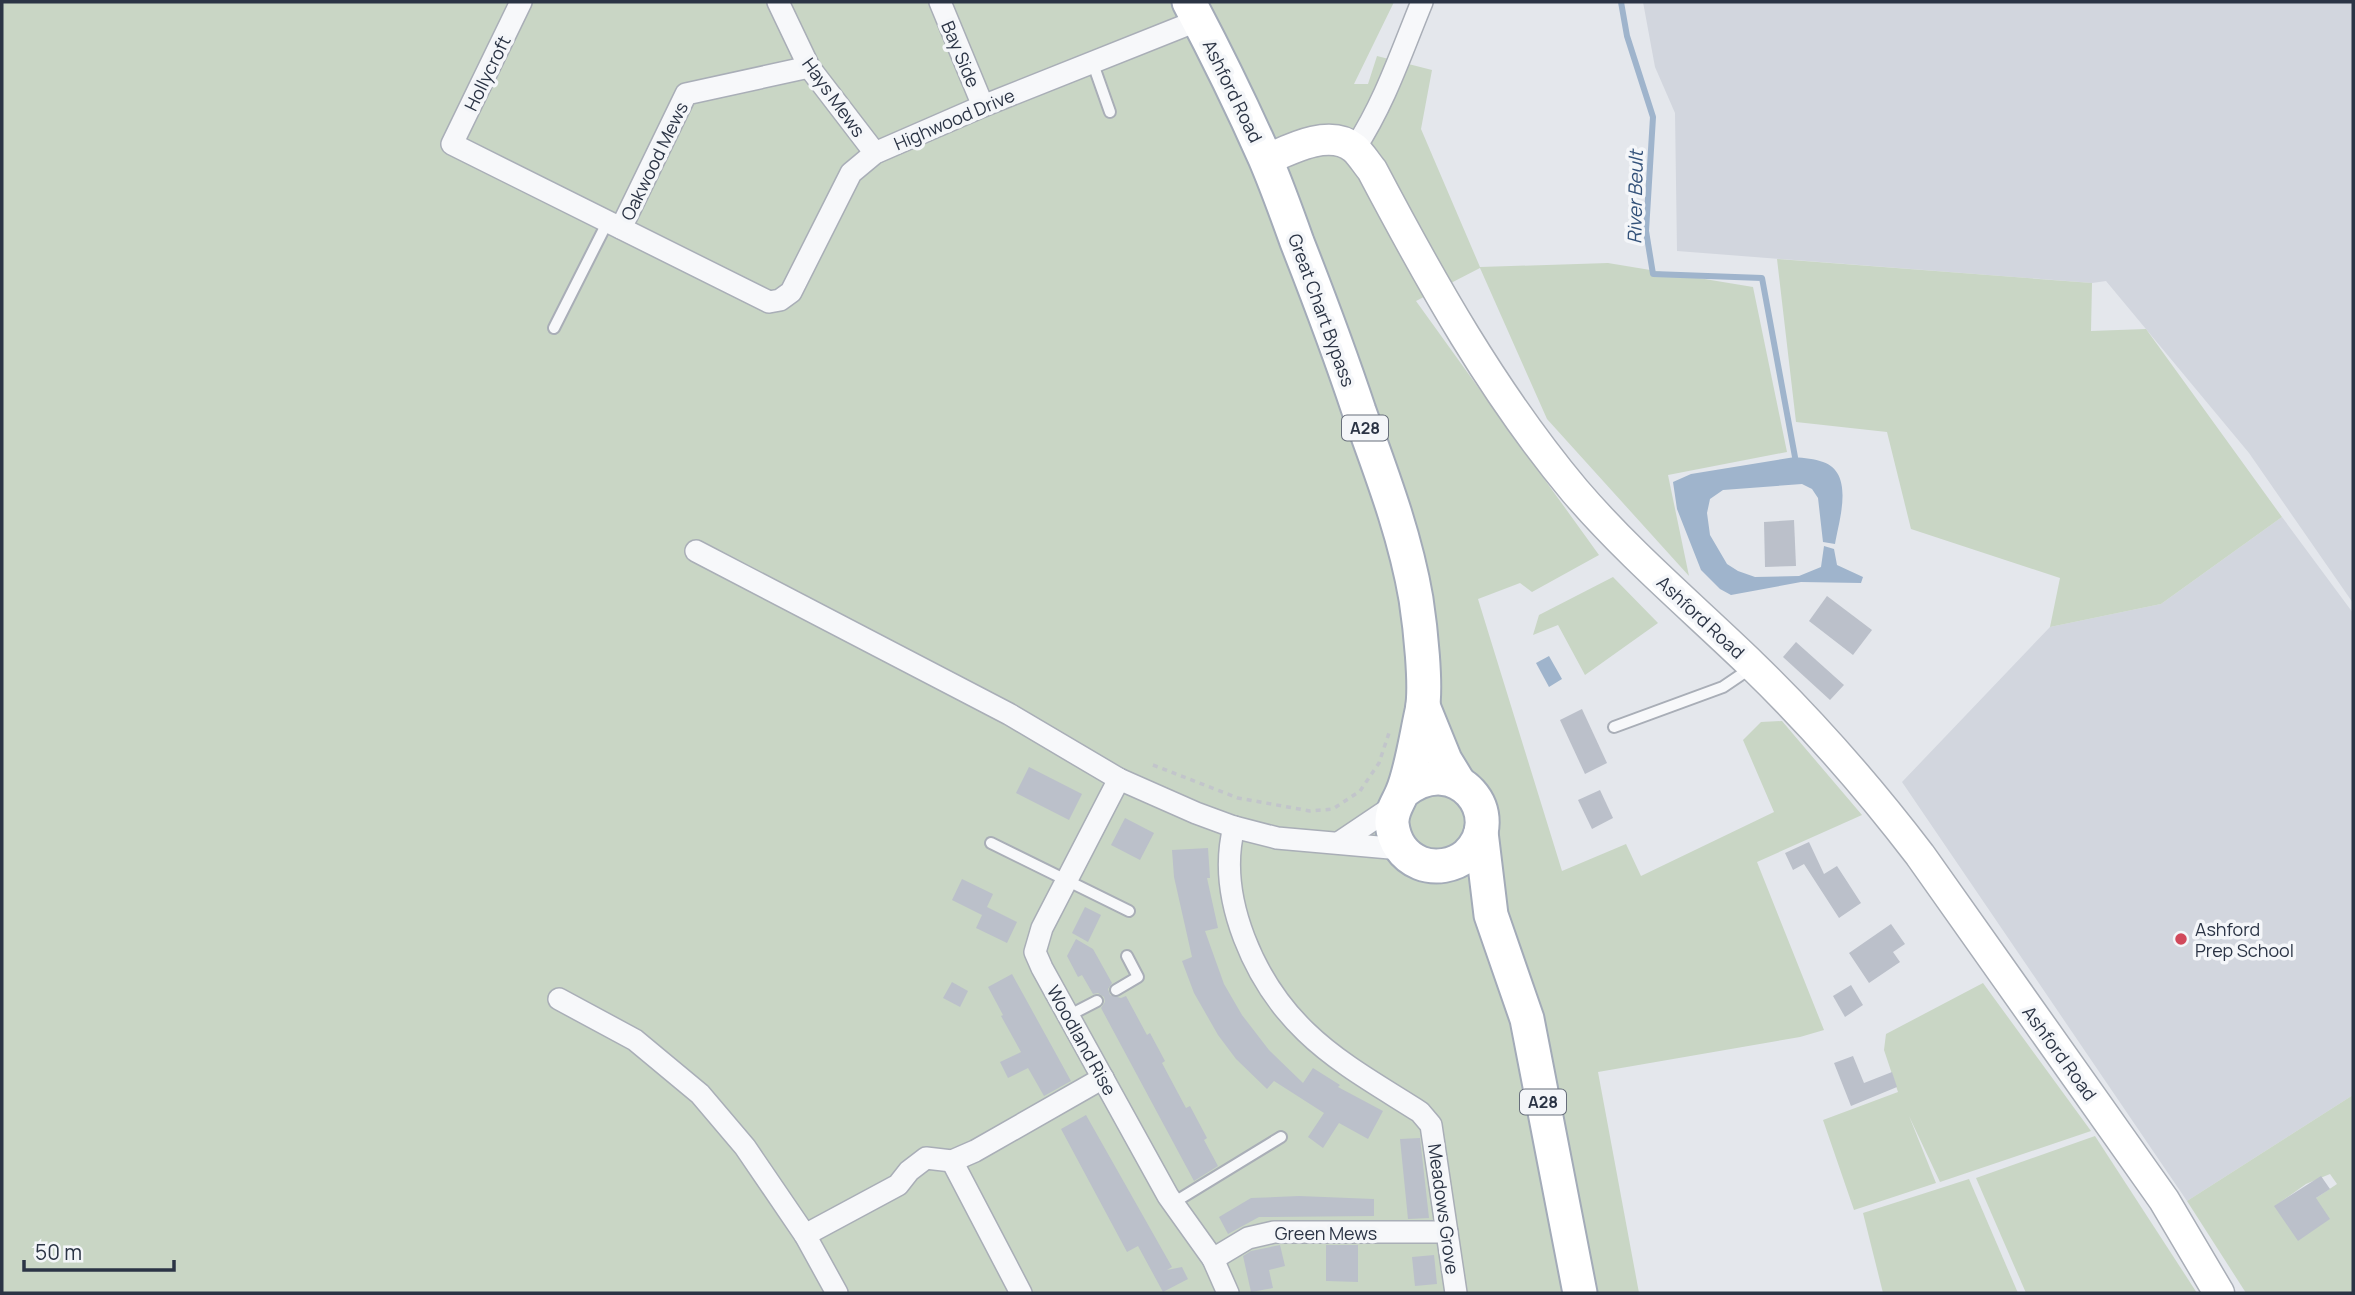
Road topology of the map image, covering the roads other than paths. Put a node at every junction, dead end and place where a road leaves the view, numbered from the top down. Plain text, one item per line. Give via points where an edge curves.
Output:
1 (521, 2) edge
2 (778, 2) edge
3 (940, 2) edge
4 (1422, 2) edge
5 (1194, 11) edge
6 (1092, 61) junction
7 (809, 67) junction
8 (983, 106) junction
9 (1110, 112) dead end
10 (1355, 148) junction
11 (875, 153) junction
12 (1266, 160) junction
13 (614, 225) junction
14 (554, 328) dead end
15 (696, 551) dead end
16 (1753, 666) junction
17 (1423, 706) junction
18 (1614, 726) dead end
19 (1119, 779) junction
20 (1459, 783) junction
21 (1399, 798) junction
22 (1234, 827) junction
23 (1481, 832) junction
24 (1340, 842) junction
25 (991, 844) dead end
26 (1401, 849) junction
27 (1440, 866) junction
28 (1066, 882) junction
29 (1129, 911) dead end
30 (1491, 915) junction
31 (1127, 956) dead end
32 (1116, 990) dead end
33 (559, 999) dead end
34 (1097, 1001) dead end
35 (1068, 1016) junction
36 (1103, 1078) junction
37 (1281, 1137) dead end
38 (952, 1161) junction
39 (1173, 1203) junction
40 (1447, 1232) junction
41 (805, 1235) junction
42 (1213, 1259) junction
43 (836, 1293) edge
44 (1021, 1293) edge
45 (1228, 1293) edge
46 (1456, 1293) edge
47 (1580, 1293) edge
48 (2219, 1293) edge

1 - 13 street, Hollycroft via 453,144
2 - 7 street, Hays Mews
3 - 8 street, Bay Side
4 - 10 street via 1374,119
5 - 6 street, Highwood Drive
5 - 12 main road, Ashford Road / A28
6 - 8 street, Highwood Drive
6 - 9 lane
7 - 11 street, Hays Mews
7 - 13 street, Oakwood Mews via 686,94
8 - 11 street, Highwood Drive
10 - 12 street, Ashford Road via 1323,140 1299,144
10 - 16 street, Ashford Road via 1458,328 1532,438 1629,549
11 - 13 street, Highwood Drive via 851,173 791,292 780,300 769,302
12 - 17 main road, Great Chart Bypass / A28 via 1397,521 1416,598
13 - 14 lane
15 - 19 street via 1009,714
16 - 18 lane via 1723,687
16 - 48 street, Ashford Road via 1826,739 1920,855 2164,1200
17 - 20 main road, Great Chart Bypass / A28 via 1444,760
17 - 21 main road, Great Chart Bypass / A28
19 - 22 street
19 - 28 street, Woodland Rise
20 - 21 main road via 1430,777 1415,782
20 - 23 main road via 1478,804
21 - 24 street
21 - 26 main road via 1392,820
22 - 24 street via 1276,838
22 - 40 street, Meadows Grove via 1229,847 1232,889 1249,946 1276,997 1304,1031 1432,1125
23 - 27 main road via 1466,856
23 - 30 main road, A28
24 - 26 street
25 - 28 lane
26 - 27 main road via 1412,859
27 - 30 main road, A28
28 - 29 lane
28 - 35 street, Woodland Rise via 1035,952
30 - 47 main road, A28 via 1527,1019
31 - 32 lane via 1138,977
33 - 41 street via 635,1040 700,1094 745,1147
34 - 35 lane
35 - 36 street, Woodland Rise
36 - 38 street
36 - 39 street, Woodland Rise
37 - 39 lane
38 - 41 street via 926,1158 898,1185
38 - 44 street
39 - 42 street, Woodland Rise
40 - 42 street, Green Mews via 1274,1232 1248,1238
40 - 46 street, Meadows Grove
41 - 43 street
42 - 45 street, Woodland Rise

